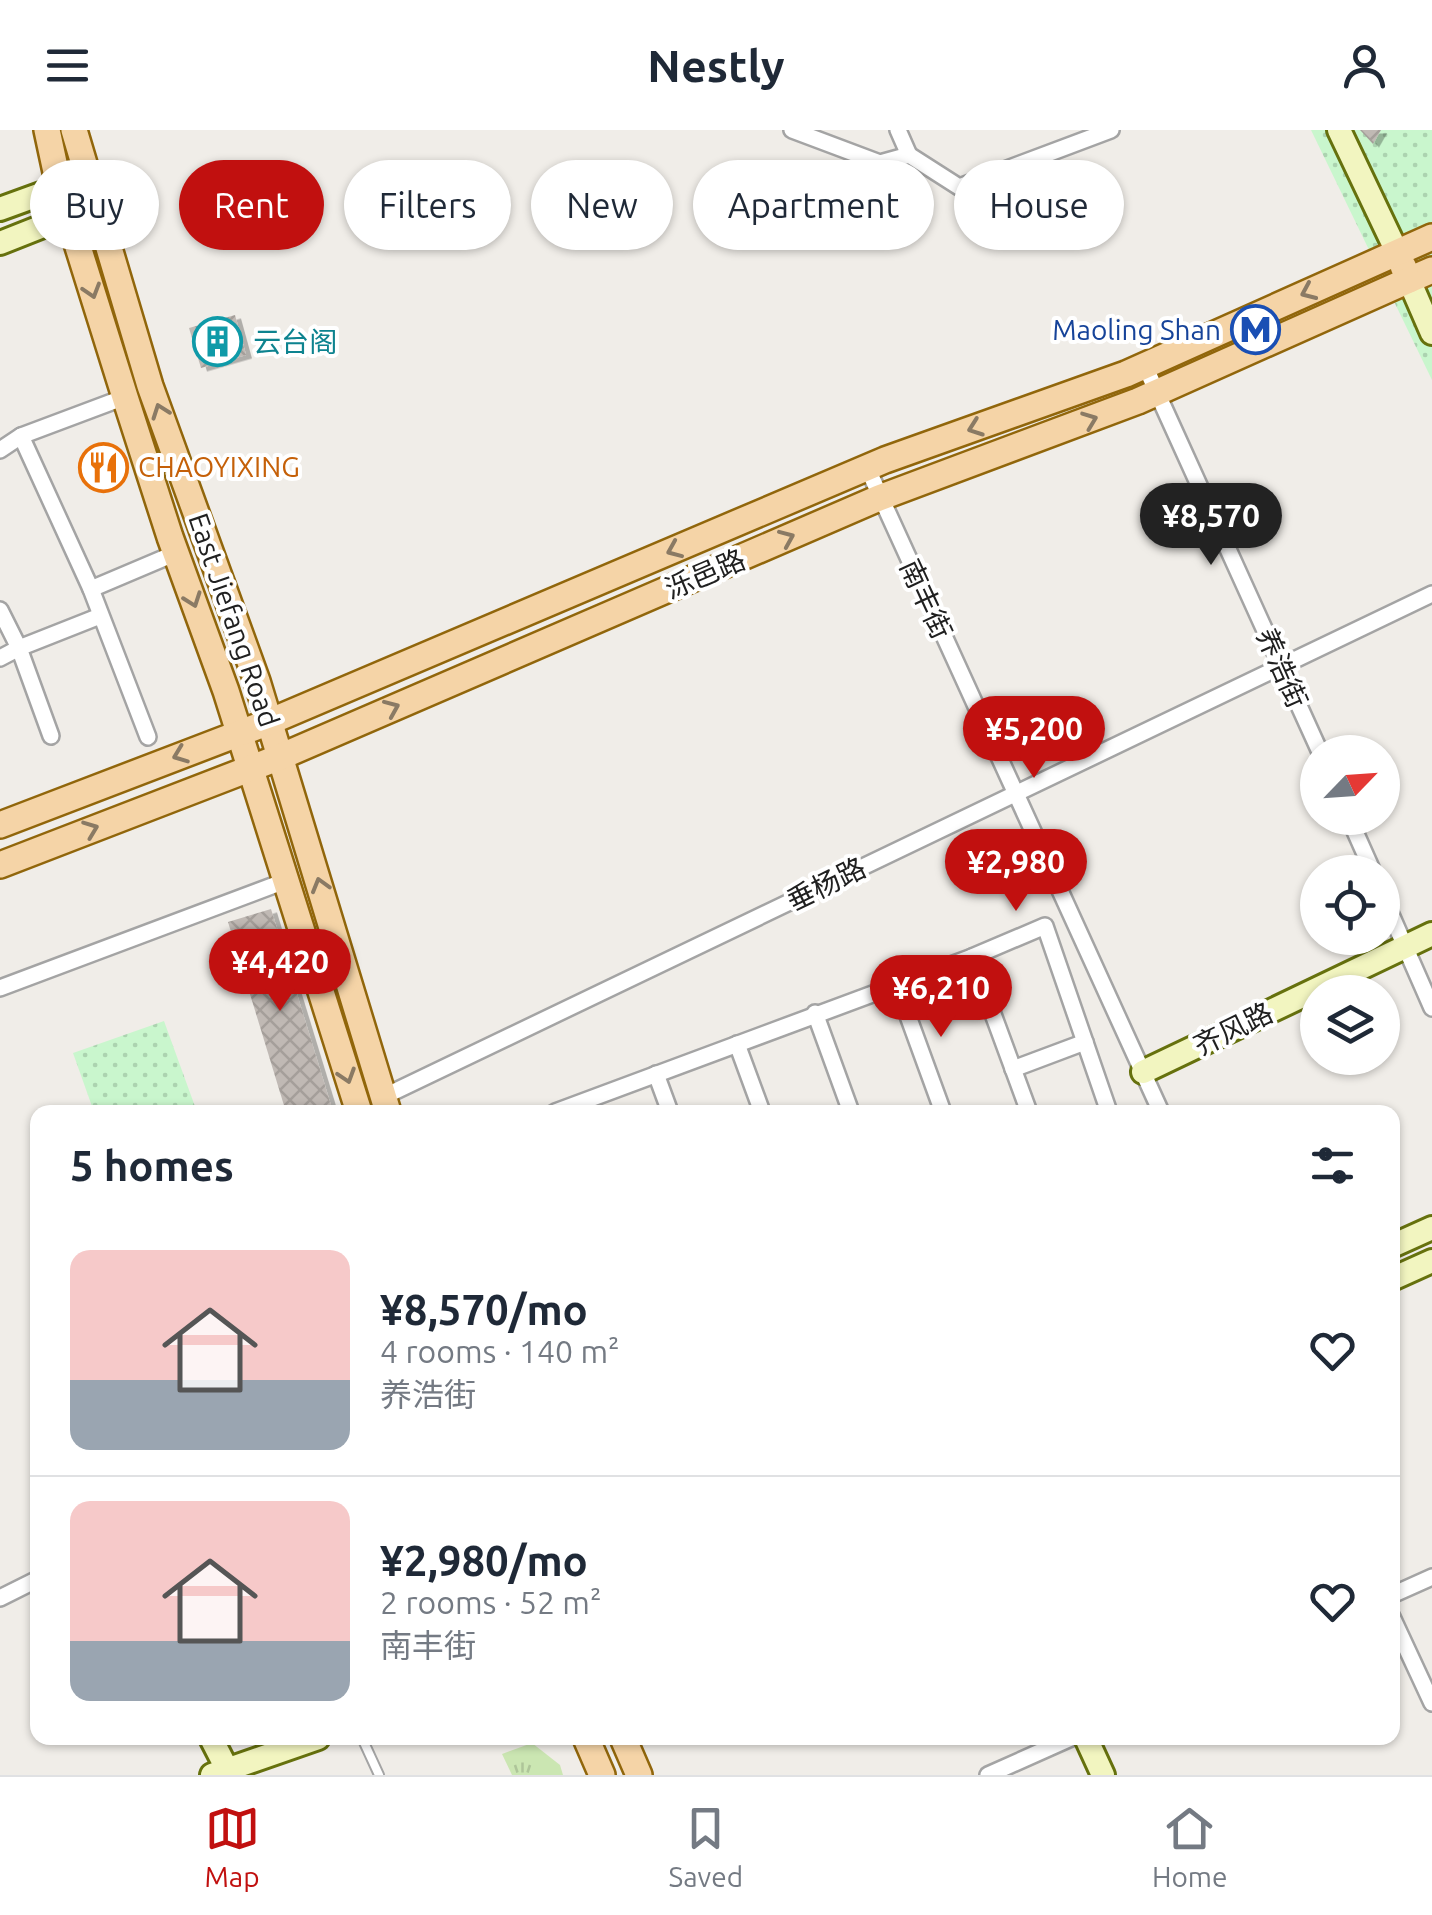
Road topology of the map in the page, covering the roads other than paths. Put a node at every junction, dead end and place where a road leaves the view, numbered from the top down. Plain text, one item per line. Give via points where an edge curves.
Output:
1 (47, 130) edge
2 (74, 130) edge
3 (792, 130) edge
4 (898, 130) edge
5 (1111, 130) edge
6 (1339, 130) edge
7 (909, 156) junction
8 (53, 160) edge
9 (83, 160) edge
10 (30, 197) edge
11 (0, 209) edge
12 (30, 231) edge
13 (1432, 236) edge
14 (0, 242) edge
15 (79, 250) edge
16 (109, 250) edge
17 (1397, 252) junction
18 (1420, 275) edge
19 (1432, 333) edge
20 (1144, 366) junction
21 (1155, 394) junction
22 (125, 397) junction
23 (21, 436) junction
24 (0, 450) edge
25 (867, 467) junction
26 (880, 498) junction
27 (176, 552) junction
28 (91, 589) junction
29 (1432, 594) edge
30 (0, 610) edge
31 (100, 616) junction
32 (19, 648) junction
33 (0, 658) edge
34 (1282, 666) junction
35 (269, 722) junction
36 (239, 732) junction
37 (1312, 735) edge
38 (51, 736) dead end
39 (148, 737) dead end
40 (280, 757) junction
41 (250, 768) junction
42 (1015, 794) junction
43 (0, 825) edge
44 (0, 865) edge
45 (285, 881) junction
46 (1400, 933) edge
47 (1432, 934) edge
48 (1406, 946) junction
49 (972, 957) junction
50 (896, 983) junction
51 (0, 988) edge
52 (1432, 1008) edge
53 (816, 1014) junction
54 (1085, 1042) junction
55 (737, 1044) junction
56 (1013, 1069) junction
57 (1143, 1072) junction
58 (656, 1074) junction
59 (357, 1105) edge
60 (386, 1105) edge
61 (588, 1105) edge
62 (667, 1105) edge
63 (759, 1105) edge
64 (848, 1105) edge
65 (940, 1105) edge
66 (1026, 1105) edge
67 (1107, 1105) edge
68 (1158, 1105) edge
69 (1432, 1228) edge
70 (1400, 1242) edge
71 (1432, 1261) edge
72 (1400, 1276) edge
73 (1432, 1577) edge
74 (30, 1583) edge
75 (1400, 1591) edge
76 (0, 1598) edge
77 (1400, 1634) edge
78 (1432, 1703) edge
79 (214, 1745) edge
80 (299, 1745) edge
81 (365, 1745) edge
82 (589, 1745) edge
83 (627, 1745) edge
84 (1055, 1745) edge
85 (1089, 1745) edge
86 (224, 1773) edge
87 (379, 1775) edge
88 (602, 1775) edge
89 (639, 1775) edge
90 (988, 1775) edge
91 (1103, 1775) edge

1 - 8 main road, East Jiefang Road
2 - 9 main road, East Jiefang Road
3 - 7 street via 880,163
4 - 7 street
5 - 7 street via 958,187
6 - 17 street
10 - 11 street
12 - 14 street
13 - 17 main road, 泺邑路
15 -> 22 main road, East Jiefang Road
35 -> 16 main road, East Jiefang Road via 150,386
17 - 18 main road
17 -> 20 main road, 泺邑路
18 - 19 street
18 - 21 main road, 泺邑路
20 - 21 street, 养浩街
20 -> 25 main road, 泺邑路
26 -> 21 main road, 泺邑路
21 - 34 street, 养浩街
22 - 23 street
22 - 27 main road, East Jiefang Road
23 - 24 street
23 - 28 street
25 - 26 street, 南丰街
25 -> 35 main road, 泺邑路
40 -> 26 main road, 泺邑路
26 - 42 street, 南丰街
27 - 28 street
27 -> 36 main road, East Jiefang Road
28 - 31 street
29 - 34 street, 垂杨路
30 - 32 street
31 - 32 street
31 - 39 street
32 - 33 street
32 - 38 street
34 - 37 street, 养浩街
34 - 42 street, 垂杨路
35 - 36 main road, 泺邑路
35 - 40 main road, East Jiefang Road
36 - 41 main road, East Jiefang Road
36 -> 43 main road, 泺邑路
40 - 41 main road, 泺邑路
60 -> 40 main road, East Jiefang Road
44 -> 41 main road, 泺邑路
41 - 45 main road, East Jiefang Road
42 - 57 street, 南丰街
42 - 60 street, 垂杨路
45 - 51 street
45 -> 59 main road, East Jiefang Road
46 - 48 street
47 - 48 street, 齐风路
48 - 52 street
48 - 57 street, 齐风路
49 - 50 street
49 - 54 street via 1044,926
49 - 56 street
50 - 53 street
50 - 65 street
53 - 55 street
53 - 64 street
54 - 56 street
54 - 67 street
55 - 58 street
55 - 63 street
56 - 66 street
57 - 68 street, 南丰街
58 - 61 street
58 - 62 street
69 - 70 street
71 - 72 street
73 - 75 street
74 - 76 street
77 - 78 street
79 - 86 street
80 - 86 street
81 - 87 lane
82 - 88 main road
83 - 89 main road
84 - 90 street
85 - 91 street

